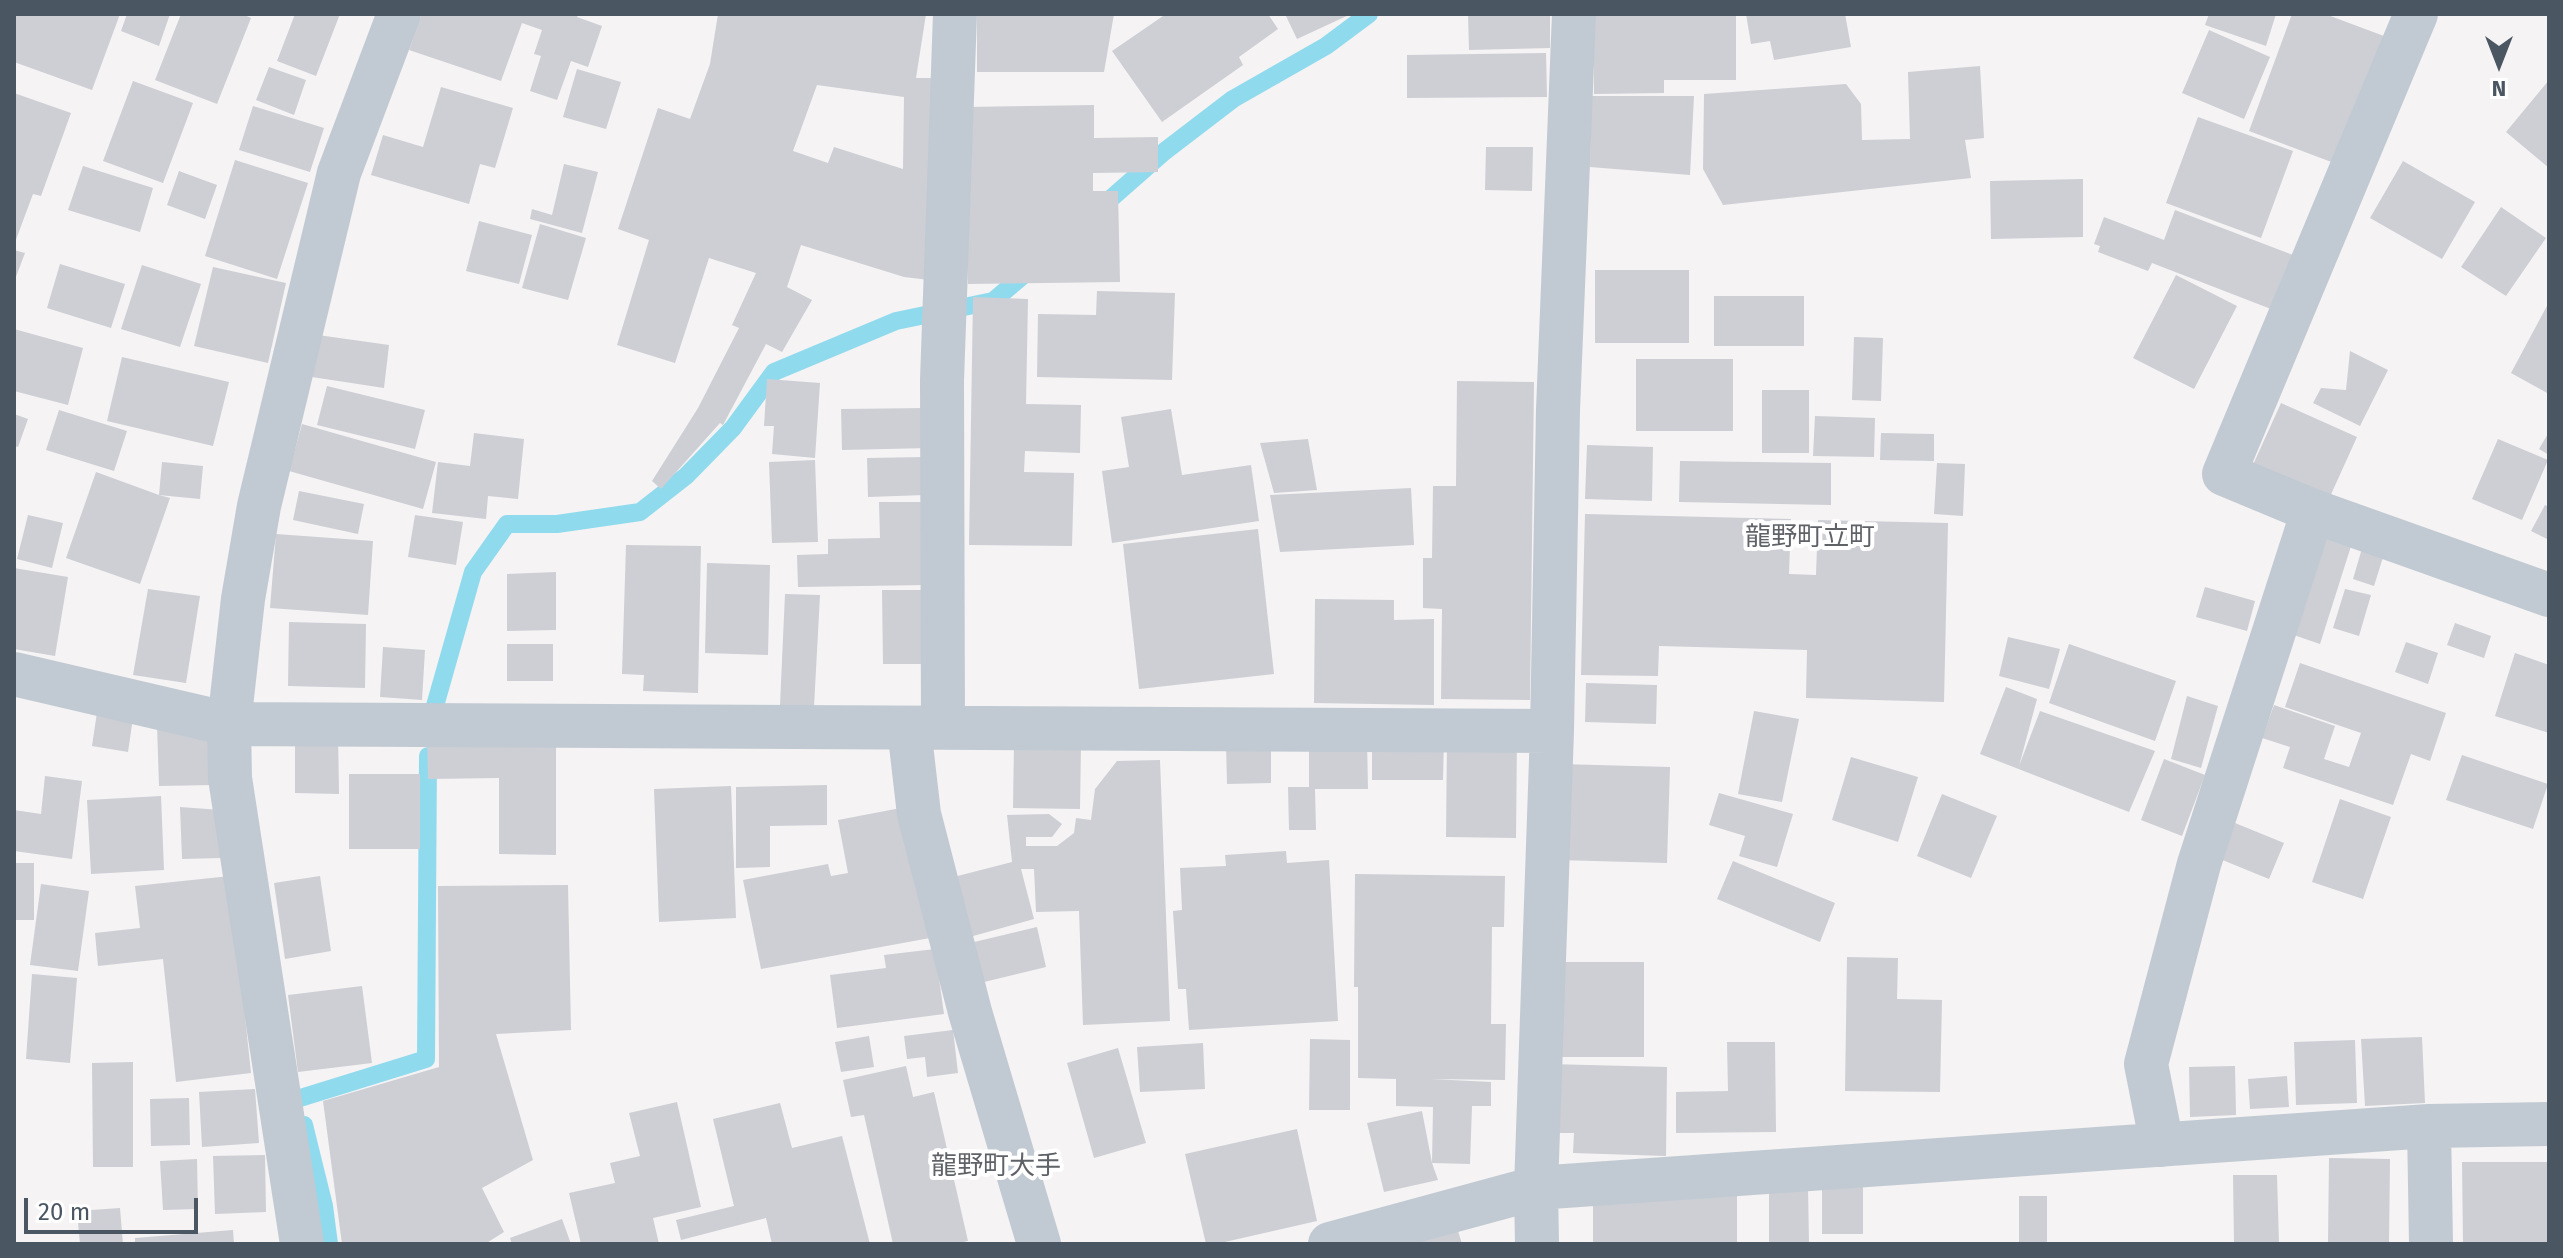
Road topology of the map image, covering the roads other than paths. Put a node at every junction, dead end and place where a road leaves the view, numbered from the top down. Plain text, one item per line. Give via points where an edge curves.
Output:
1 (399, 14) edge
2 (955, 14) edge
3 (1574, 14) edge
4 (2416, 14) edge
5 (2313, 511) junction
6 (2549, 595) edge
7 (14, 674) edge
8 (229, 724) junction
9 (926, 728) junction
10 (1552, 731) junction
11 (2549, 1124) edge
12 (2429, 1126) junction
13 (2162, 1145) junction
14 (1536, 1188) junction
15 (302, 1244) edge
16 (1039, 1244) edge
17 (1330, 1244) edge
18 (1537, 1244) edge
19 (2431, 1244) edge

1 - 8 street via 339,173 259,506
2 - 9 street
3 - 10 street
4 - 5 street via 2224,474
5 - 6 street
5 - 13 street via 2199,864 2146,1064
7 - 8 street
8 - 9 street
8 - 15 street via 230,778
9 - 10 street
9 - 16 street via 919,814 970,1012
10 - 14 street
11 - 12 street
12 - 13 street
12 - 19 street
13 - 14 street
14 - 17 street
14 - 18 street

